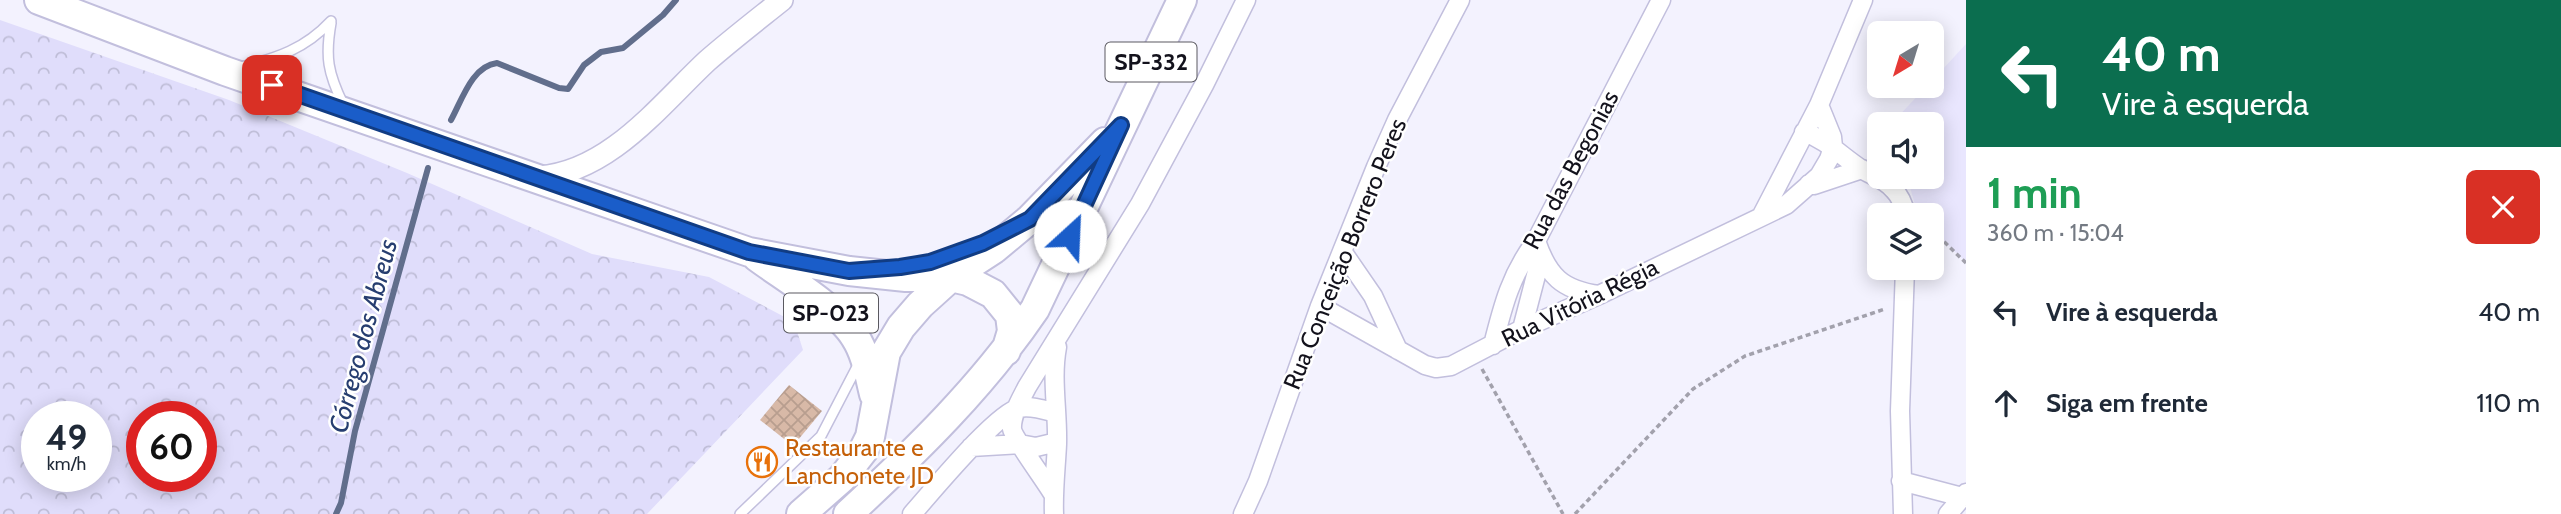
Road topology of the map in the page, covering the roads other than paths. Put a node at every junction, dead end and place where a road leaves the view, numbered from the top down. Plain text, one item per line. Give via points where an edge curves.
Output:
1 (39, 0) edge
2 (782, 0) edge
3 (1182, 0) edge
4 (1246, 0) edge
5 (1460, 0) edge
6 (1661, 0) edge
7 (1863, 0) edge
8 (226, 71) junction
9 (1819, 104) junction
10 (346, 111) junction
11 (1121, 125) junction
12 (1804, 132) junction
13 (1833, 148) junction
14 (1787, 168) junction
15 (1862, 169) junction
16 (536, 177) junction
17 (1810, 184) junction
18 (1903, 203) edge
19 (1762, 215) junction
20 (1030, 219) junction
21 (1539, 248) junction
22 (1342, 251) junction
23 (749, 252) junction
24 (849, 271) junction
25 (951, 277) junction
26 (1905, 280) edge
27 (1599, 295) junction
28 (1320, 306) junction
29 (1522, 329) junction
30 (1058, 339) junction
31 (1493, 345) junction
32 (1006, 351) junction
33 (1398, 351) junction
34 (864, 354) junction
35 (876, 401) junction
36 (1017, 408) junction
37 (1056, 413) junction
38 (1057, 442) junction
39 (1020, 444) junction
40 (971, 447) junction
41 (1901, 481) junction
42 (1053, 494) junction
43 (1964, 495) edge
44 (740, 514) edge
45 (801, 514) edge
46 (848, 514) edge
47 (912, 514) edge
48 (1054, 514) edge
49 (1243, 514) edge
50 (1903, 514) edge
51 (1948, 514) edge

1 - 8 main road, SP-023
2 - 16 street via 590,163 559,176
3 - 11 main road, SP-332
4 - 30 street via 1140,204
5 - 22 street, Rua Conceição Borrero Peres via 1397,120
6 - 21 street, Rua das Begonias
7 - 9 street
8 - 10 main road, SP-023
8 - 10 lane via 308,43 331,21 327,64
9 - 12 street
9 - 13 street
10 - 16 main road, SP-023
11 - 20 main road, SP-332
11 - 32 main road, SP-332 via 1041,296
12 - 13 street
12 - 14 street
13 - 15 street
13 - 17 street, Rua Vitória Régia
14 - 17 street
14 - 19 street
15 - 17 street, Rua Vitória Régia
15 - 18 street via 1880,177
16 - 23 main road, SP-023
17 - 19 street, Rua Vitória Régia via 1786,205
19 - 27 street, Rua Vitória Régia
20 - 24 main road via 930,262
20 - 25 main road, SP-332
21 - 27 street via 1556,280 1568,288
21 - 29 street, Rua das Begonias
21 - 31 street, Rua das Begonias via 1521,262 1511,281
22 - 28 street, Rua Conceição Borrero Peres
22 - 33 street via 1373,296
23 - 24 main road, SP-023
23 - 34 main road, SP-023 via 841,320
24 - 25 main road, SP-023
25 - 32 main road via 981,287 1002,304 1012,331
25 - 35 main road, SP-332 via 920,305 886,352
26 - 41 street
27 - 29 street, Rua Vitória Régia
28 - 33 street, Rua Vitória Régia
28 - 49 street, Rua Conceição Borrero Peres
29 - 31 street, Rua Vitória Régia
30 - 36 street
30 - 37 street
31 - 33 street, Rua Vitória Régia via 1451,366 1436,368
32 - 46 main road, SP-332 via 936,431
34 - 35 main road, SP-023
34 - 44 lane via 821,436
35 - 45 main road, SP-332 via 870,437 855,465
36 - 37 street
36 - 39 street via 1012,429
36 - 40 street
37 - 38 street
38 - 39 street via 1036,447
38 - 42 street
39 - 40 street
39 - 42 street
40 - 47 street
41 - 43 street
41 - 50 street
42 - 48 street
43 - 51 street

